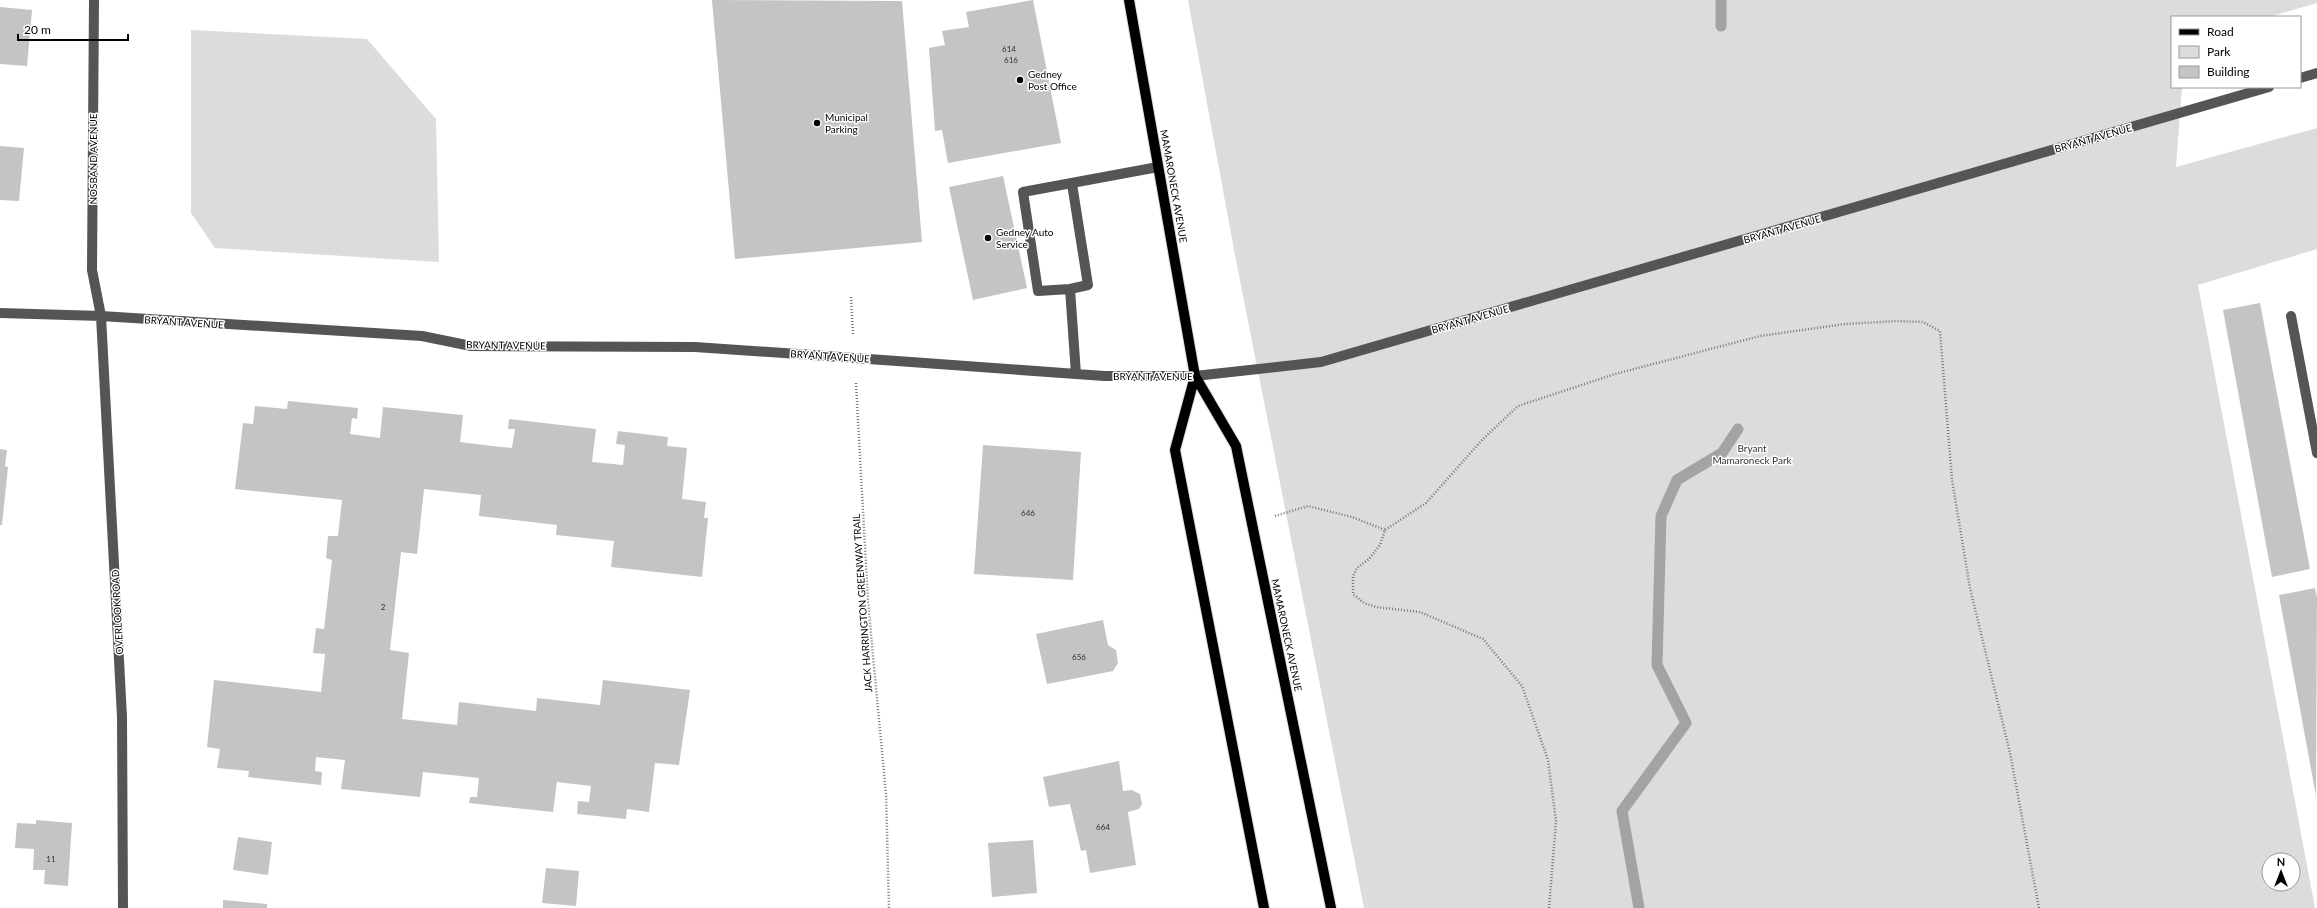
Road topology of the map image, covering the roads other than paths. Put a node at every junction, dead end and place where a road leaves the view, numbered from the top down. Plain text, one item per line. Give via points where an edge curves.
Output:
1 (94, 0) edge
2 (1129, 0) edge
3 (2317, 73) edge
4 (2301, 78) edge
5 (2266, 88) edge
6 (1158, 166) junction
7 (1072, 184) junction
8 (1070, 289) junction
9 (0, 313) edge
10 (101, 316) junction
11 (2291, 316) dead end
12 (1076, 374) junction
13 (1195, 376) junction
14 (2317, 453) edge
15 (123, 908) edge
16 (1264, 908) edge
17 (1331, 908) edge

1 - 10 street, NOSBAND AVENUE via 92,270
2 - 6 main road, MAMARONECK AVENUE
3 - 4 street
5 - 13 street, BRYANT AVENUE via 1321,362
6 - 7 street
6 - 13 main road, MAMARONECK AVENUE
7 - 8 street via 1088,284
7 - 8 street via 1023,192 1038,291
8 - 12 street
9 - 10 street, BRYANT AVENUE
10 - 12 street, BRYANT AVENUE, bridge via 422,336 471,346 695,347
10 - 15 street, OVERLOOK ROAD via 122,717
11 - 14 street
12 - 13 street, BRYANT AVENUE
13 - 16 main road, MAMARONECK AVENUE via 1175,450
13 - 17 main road, MAMARONECK AVENUE via 1236,446

